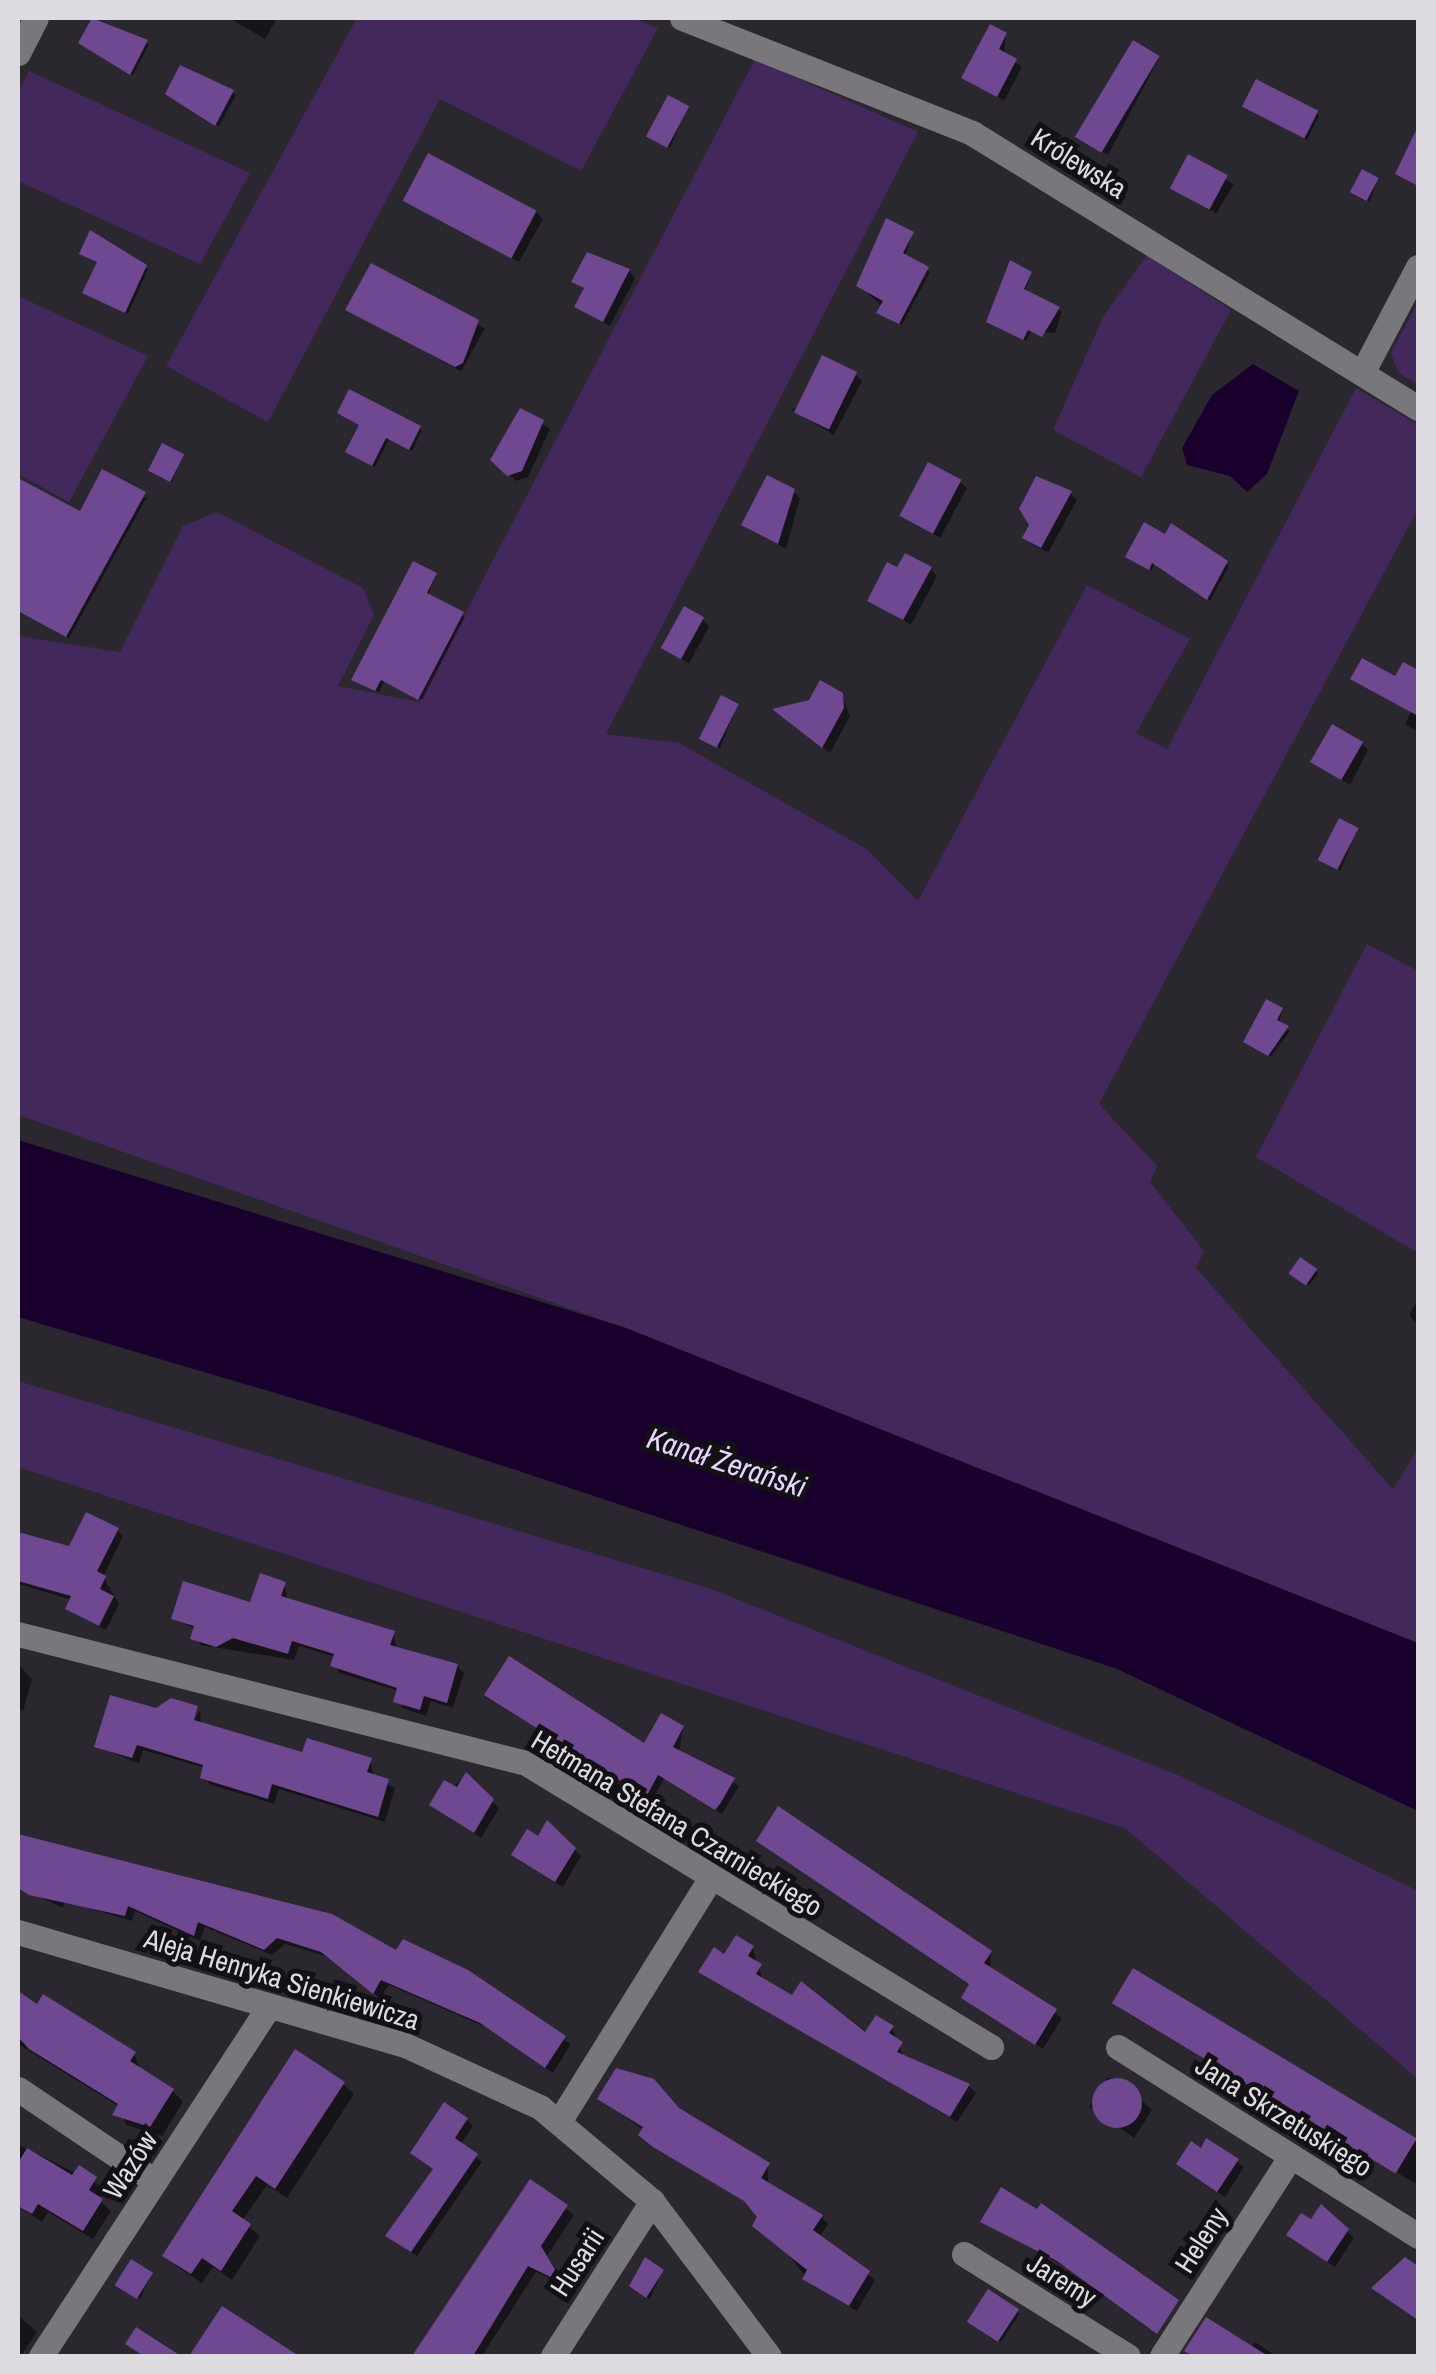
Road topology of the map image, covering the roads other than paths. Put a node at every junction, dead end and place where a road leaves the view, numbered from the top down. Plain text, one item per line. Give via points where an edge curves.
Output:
1 (36, 18) edge
2 (682, 18) edge
3 (18, 53) edge
4 (1418, 267) edge
5 (1362, 373) junction
6 (1418, 408) edge
7 (18, 1634) edge
8 (711, 1876) junction
9 (18, 1932) edge
10 (269, 2006) junction
11 (1118, 2047) dead end
12 (990, 2048) dead end
13 (18, 2089) edge
14 (560, 2120) junction
15 (1291, 2156) junction
16 (156, 2182) junction
17 (652, 2200) junction
18 (1418, 2236) edge
19 (964, 2254) dead end
20 (41, 2356) edge
21 (553, 2356) edge
22 (769, 2356) edge
23 (1128, 2356) edge
24 (1162, 2356) edge

1 - 3 street
2 - 5 street, Królewska via 972,133
4 - 5 street
5 - 6 street, Królewska
7 - 8 street, Hetmana Stefana Czarnieckiego via 488,1748
8 - 12 street, Hetmana Stefana Czarnieckiego
8 - 14 street
9 - 10 street, Aleja Henryka Sienkiewicza
10 - 14 street, Aleja Henryka Sienkiewicza via 405,2045
10 - 16 street, Wazów
11 - 15 street, Jana Skrzetuskiego
13 - 16 street
14 - 17 street, Aleja Henryka Sienkiewicza
15 - 18 street, Jana Skrzetuskiego
15 - 24 street, Heleny
16 - 20 street, Wazów
17 - 21 street, Husarii
17 - 22 street, Aleja Henryka Sienkiewicza
19 - 23 street, Jaremy

